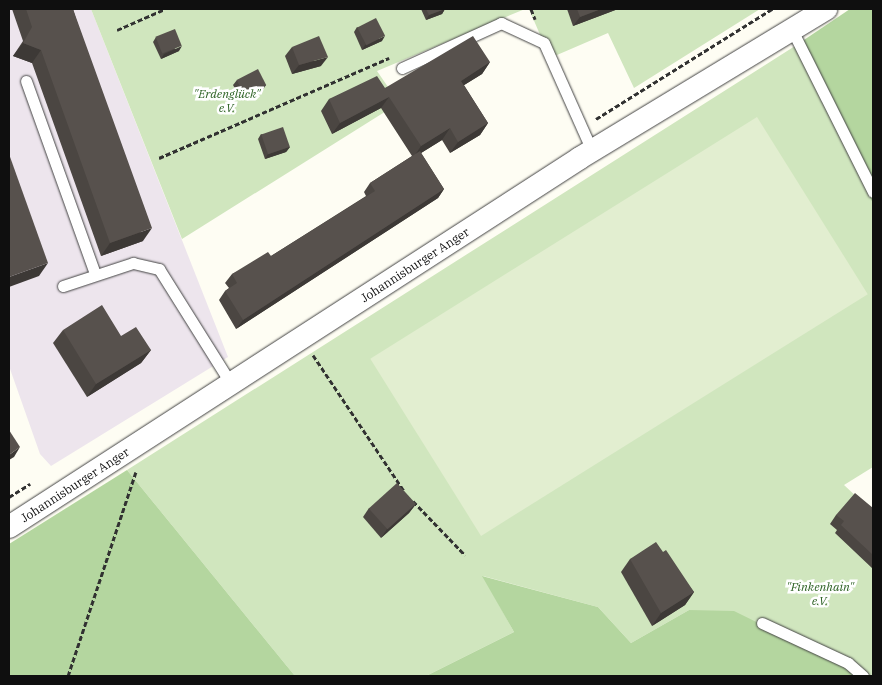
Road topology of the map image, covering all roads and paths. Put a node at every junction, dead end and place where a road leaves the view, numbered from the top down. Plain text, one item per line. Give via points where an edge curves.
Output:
1 (165, 9) edge
2 (826, 9) edge
3 (117, 30) dead end
4 (792, 30) junction
5 (394, 56) dead end
6 (402, 68) dead end
7 (26, 81) dead end
8 (592, 151) junction
9 (159, 158) dead end
10 (873, 192) edge
11 (95, 274) junction
12 (63, 286) dead end
13 (303, 338) junction
14 (231, 384) junction
15 (147, 438) junction
16 (9, 528) edge
17 (465, 555) dead end
18 (762, 623) dead end
19 (68, 676) edge
20 (863, 676) edge

1 - 3 path
2 - 4 street, Johannisburger Anger
4 - 8 street, Johannisburger Anger
4 - 10 lane
5 - 9 path
6 - 8 lane via 501,23 544,43
7 - 11 lane
8 - 13 street, Johannisburger Anger
11 - 12 lane
11 - 14 lane via 133,263 159,270
13 - 14 street, Johannisburger Anger
13 - 17 path via 406,494
14 - 15 street, Johannisburger Anger
15 - 16 street, Johannisburger Anger
15 - 19 path
18 - 20 lane via 848,663

